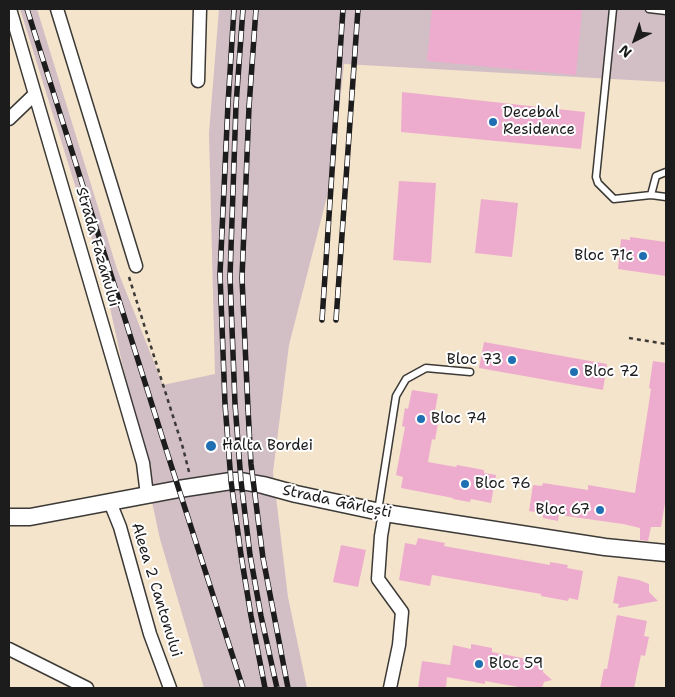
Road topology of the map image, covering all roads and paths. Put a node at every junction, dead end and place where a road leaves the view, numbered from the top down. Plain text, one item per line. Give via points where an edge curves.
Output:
1 (10, 9) edge
2 (57, 9) edge
3 (200, 9) edge
4 (613, 9) edge
5 (649, 9) edge
6 (666, 11) edge
7 (198, 81) dead end
8 (35, 94) junction
9 (9, 119) edge
10 (666, 172) edge
11 (651, 195) junction
12 (666, 197) edge
13 (136, 266) joint
14 (629, 338) dead end
15 (666, 344) edge
16 (470, 372) dead end
17 (193, 488) junction
18 (147, 495) junction
19 (110, 502) junction
20 (381, 512) junction
21 (9, 517) edge
22 (666, 553) edge
23 (9, 649) edge
24 (87, 688) edge
25 (170, 688) edge
26 (390, 688) edge

1 - 8 street, Strada Fazanului
2 - 13 street
3 - 7 street
4 - 11 lane via 596,177 614,199
5 - 6 lane
8 - 9 street
8 - 18 street, Strada Fazanului via 143,463
10 - 11 lane via 656,176
11 - 12 lane
13 - 17 path via 128,278
14 - 15 path
16 - 20 lane via 426,368 406,379 396,396
17 - 18 street, Strada Gârlești
17 - 20 street, Strada Gârlești via 241,482
18 - 19 street, Strada Gârlești
19 - 21 street, Strada Gârlești via 30,517
19 - 25 street, Aleea 2 Cantonului
20 - 22 street, Strada Gârlești via 605,547
20 - 26 street via 378,579 402,612
23 - 24 street

